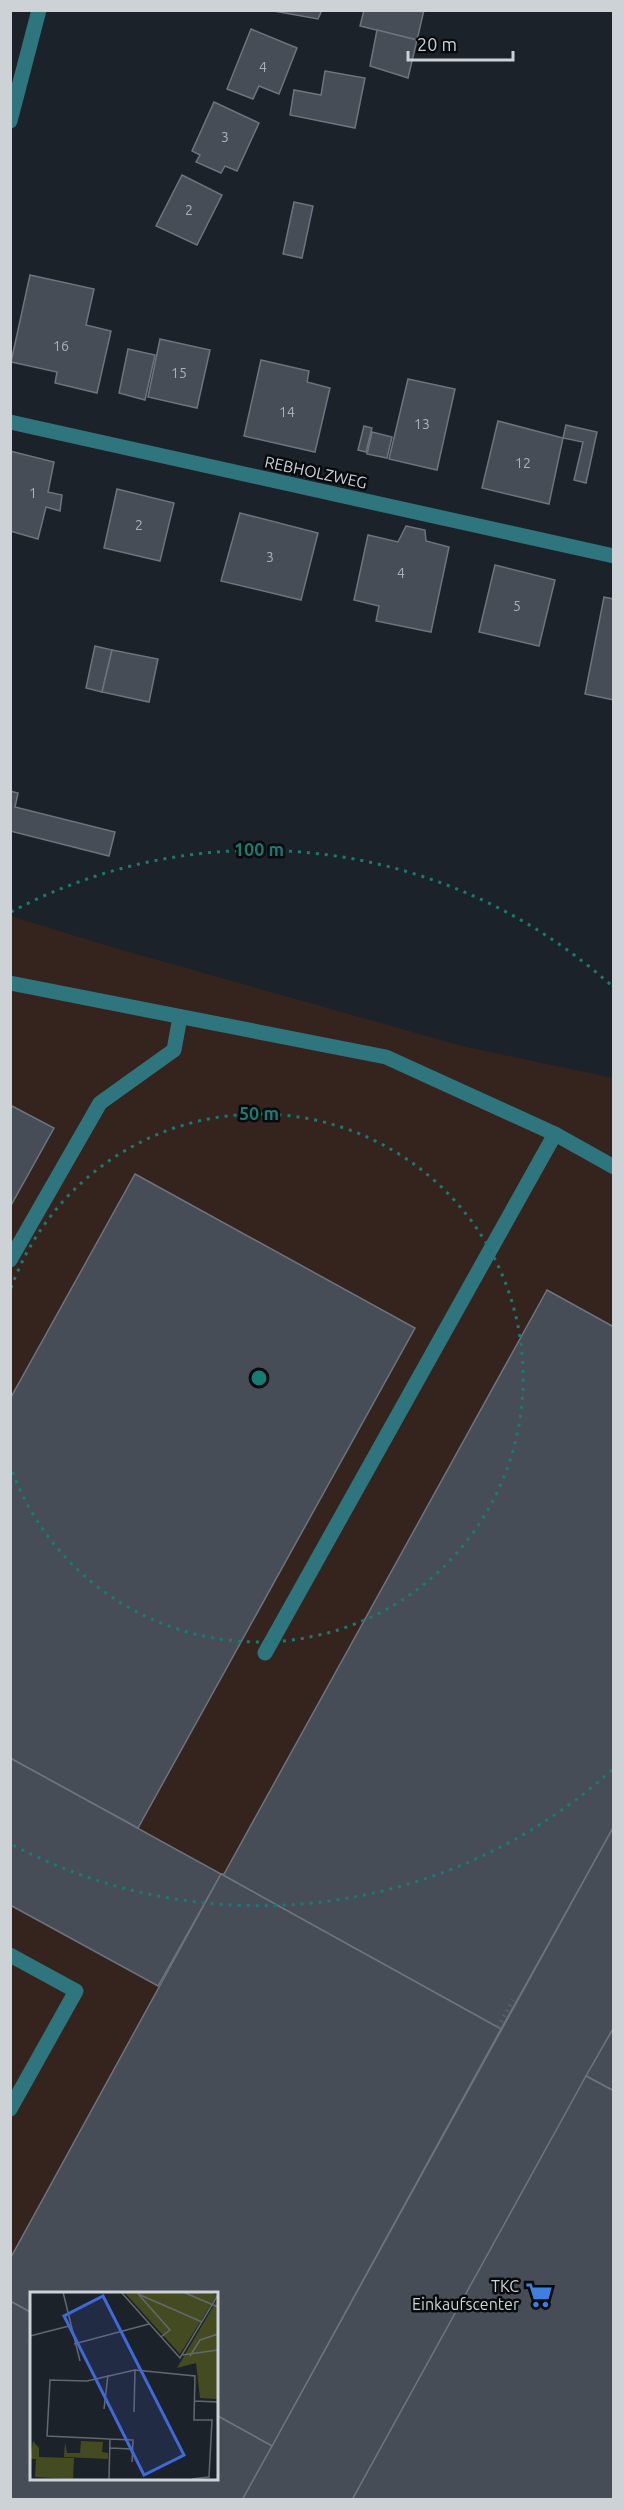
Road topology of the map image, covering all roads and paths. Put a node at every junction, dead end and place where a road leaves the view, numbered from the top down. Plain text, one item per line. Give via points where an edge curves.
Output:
1 (39, 10) edge
2 (10, 121) edge
3 (10, 422) edge
4 (614, 556) edge
5 (10, 983) edge
6 (180, 1017) junction
7 (555, 1134) junction
8 (614, 1167) edge
9 (10, 1260) edge
10 (265, 1653) dead end
11 (10, 1955) edge
12 (513, 2000) dead end
13 (498, 2027) dead end
14 (11, 2105) edge

1 - 2 street
3 - 4 street, REBHOLZWEG
5 - 6 street
6 - 7 street via 386,1057
6 - 9 street via 174,1050 99,1103
7 - 8 street
7 - 10 street
11 - 14 street via 76,1991
12 - 13 path

